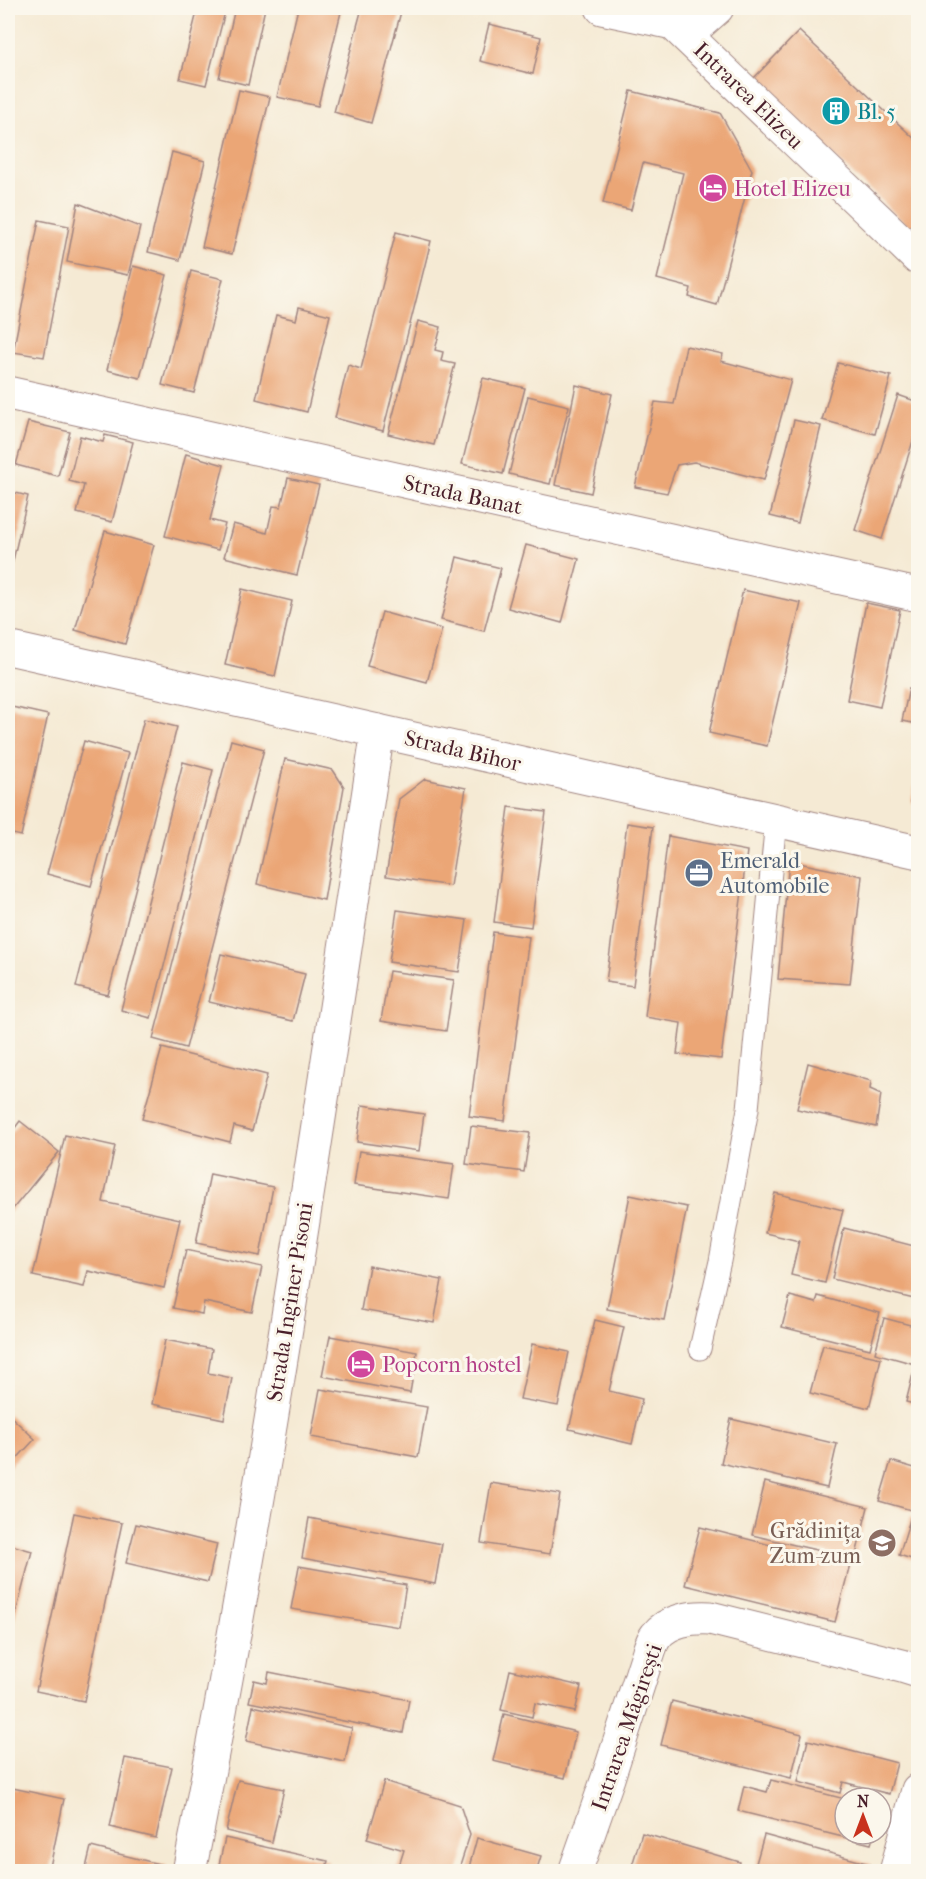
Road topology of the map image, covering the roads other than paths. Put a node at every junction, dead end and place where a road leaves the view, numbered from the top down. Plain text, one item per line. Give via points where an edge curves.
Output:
1 (602, 8) edge
2 (717, 8) edge
3 (666, 15) edge
4 (918, 258) edge
5 (8, 393) edge
6 (918, 595) edge
7 (8, 648) edge
8 (378, 731) junction
9 (776, 820) junction
10 (918, 852) edge
11 (699, 1349) dead end
12 (918, 1671) edge
13 (918, 1790) edge
14 (189, 1872) edge
15 (574, 1872) edge
16 (896, 1872) edge

1 - 3 street
2 - 3 street via 700,23
3 - 4 street, Intrarea Elizeu
5 - 6 street, Strada Banat
7 - 8 street, Strada Bihor
8 - 9 street, Strada Bihor
8 - 14 street, Strada Inginer Pisoni via 229,1670
9 - 10 street, Strada Bihor
9 - 11 lane via 748,1109
12 - 15 street, Intrarea Măgirești via 710,1618 695,1617 670,1624 656,1635 648,1654
13 - 16 street

